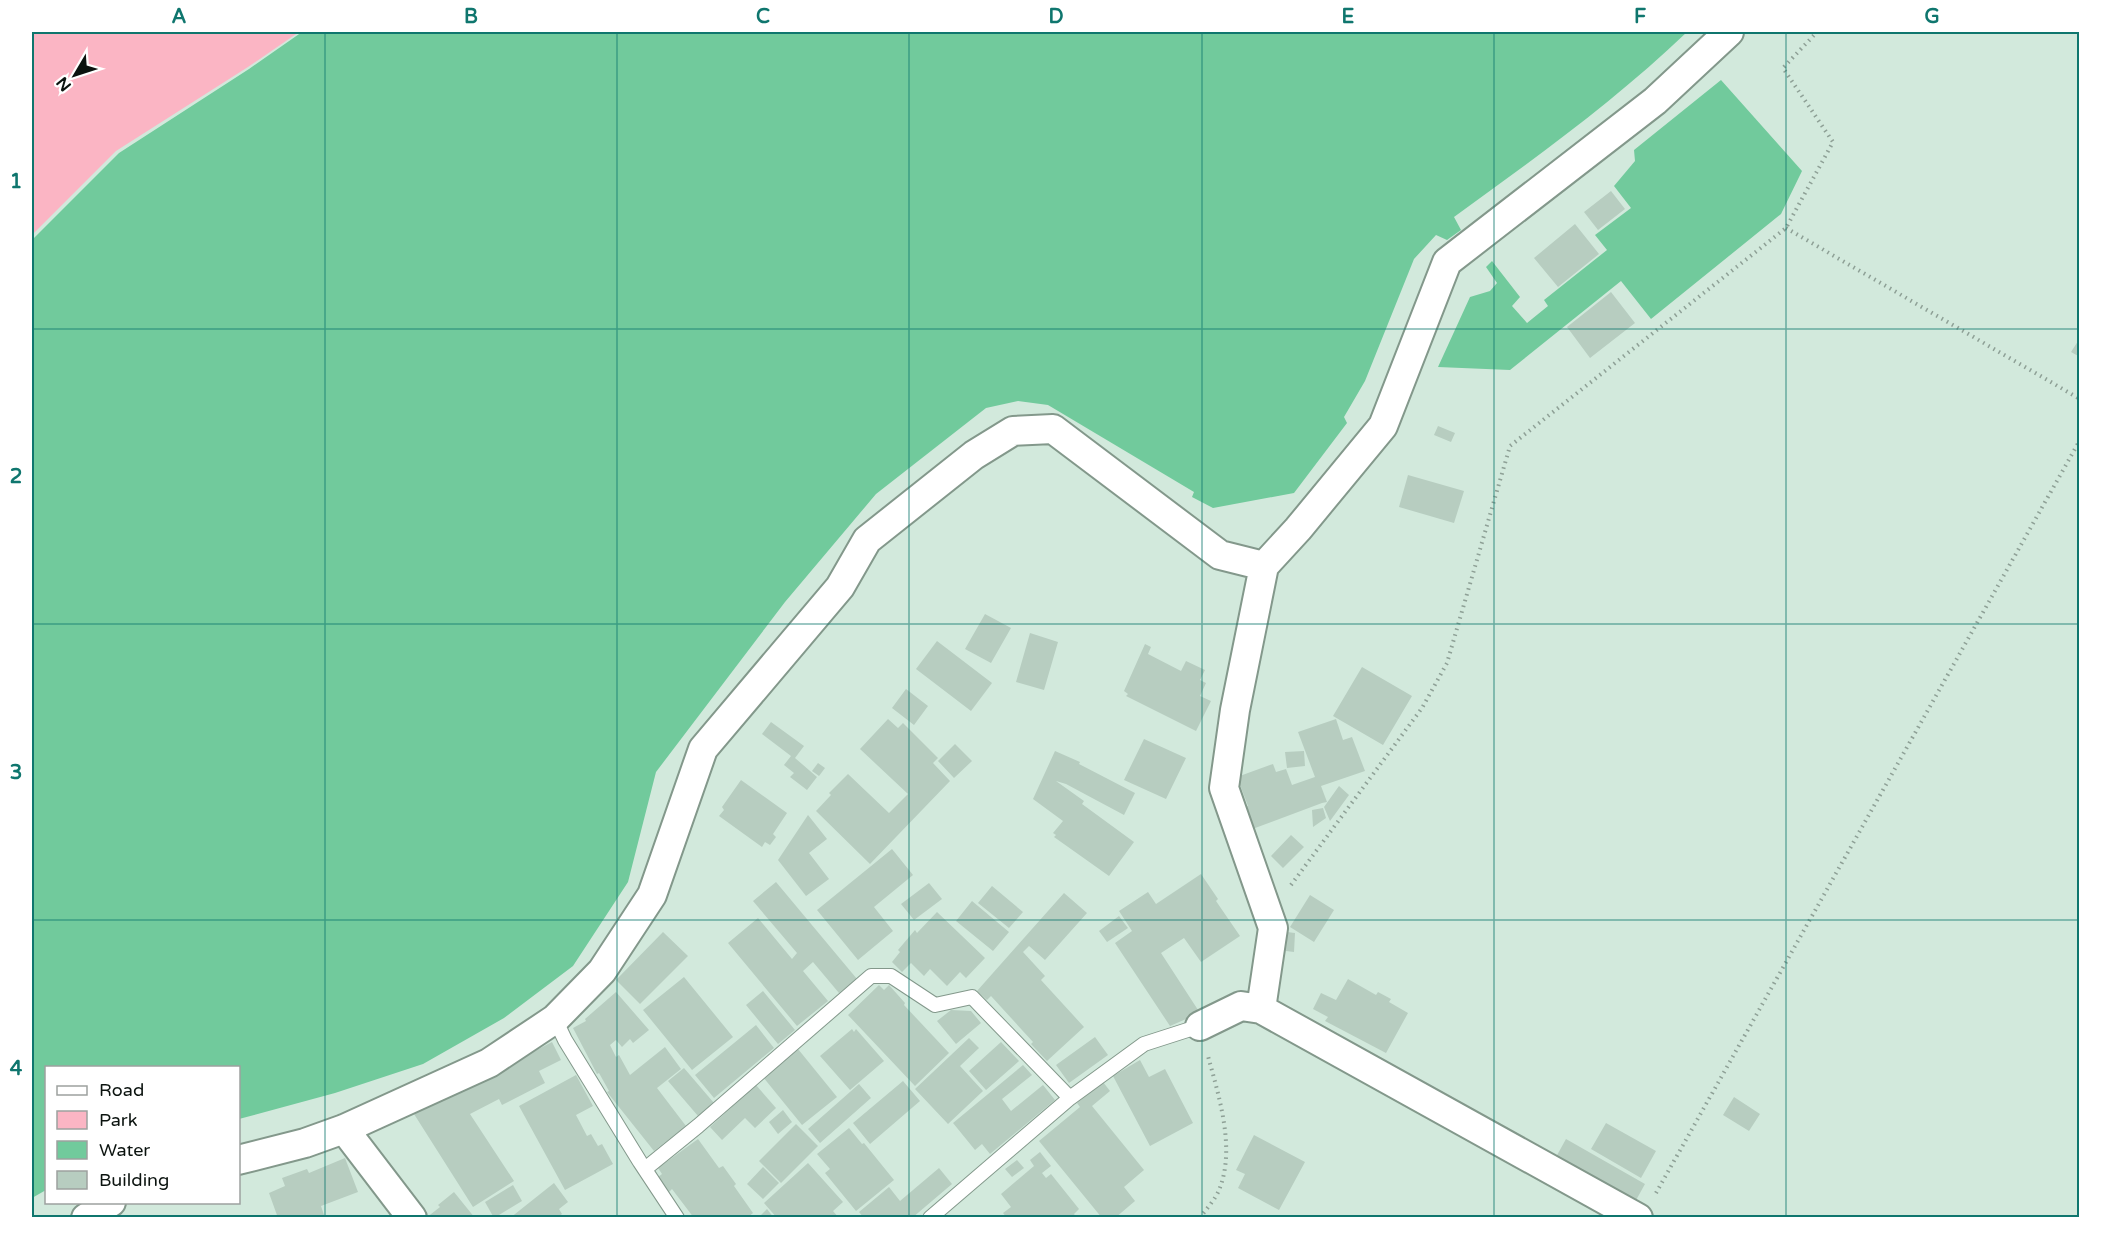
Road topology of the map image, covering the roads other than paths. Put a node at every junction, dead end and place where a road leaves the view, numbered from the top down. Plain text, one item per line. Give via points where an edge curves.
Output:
1 (1729, 32) edge
2 (1264, 566) junction
3 (1261, 1009) junction
4 (555, 1020) junction
5 (1200, 1026) joint
6 (1070, 1098) junction
7 (344, 1129) junction
8 (240, 1159) edge
9 (645, 1169) junction
10 (109, 1204) edge
11 (1646, 1207) edge
12 (86, 1218) edge
13 (412, 1218) edge
14 (677, 1218) edge
15 (930, 1218) edge

1 - 2 street via 1655,101 1447,262 1383,426
2 - 3 street via 1235,710 1224,788 1273,928
2 - 4 street via 1220,555 1053,429 1013,430 974,455 867,540 840,586 703,749 652,895 603,971
3 - 5 street via 1241,1006
3 - 11 street
4 - 7 street via 489,1063
4 - 9 lane
5 - 6 lane via 1144,1044
6 - 9 lane via 972,997 935,1005 891,975 871,976
6 - 15 lane
7 - 8 street
7 - 13 street
9 - 14 lane
10 - 12 street

